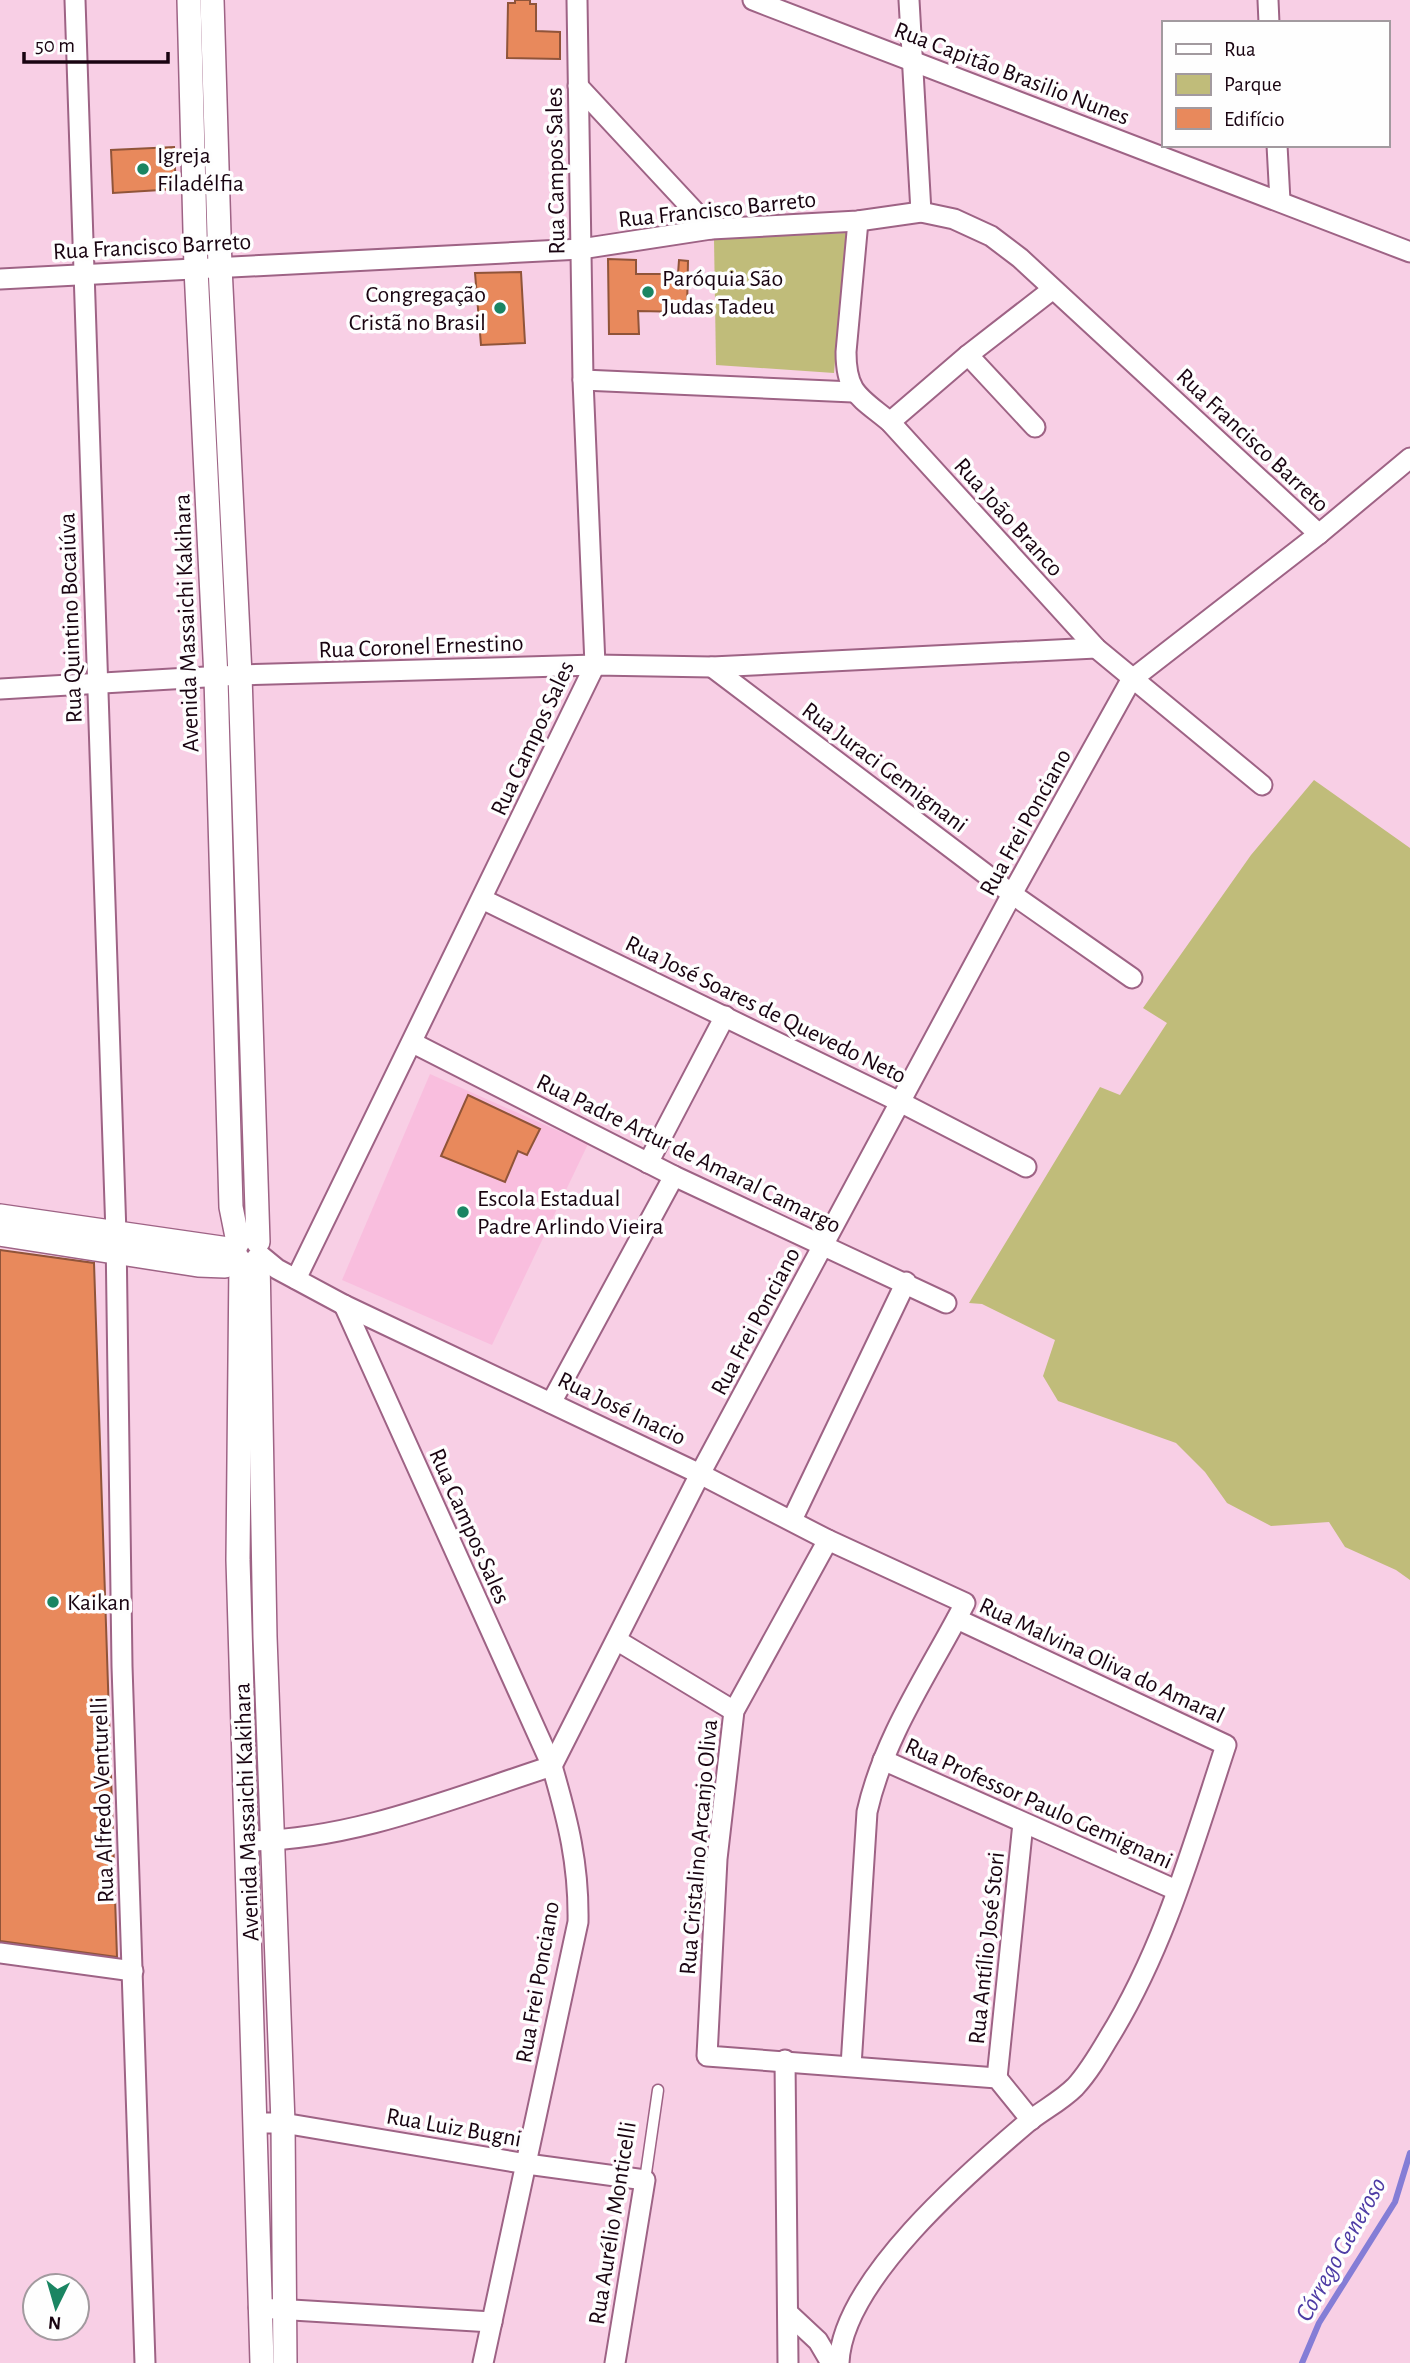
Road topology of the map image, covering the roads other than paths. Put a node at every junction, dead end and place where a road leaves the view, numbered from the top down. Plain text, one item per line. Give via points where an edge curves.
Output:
1 (75, 0) edge
2 (189, 0) edge
3 (212, 0) edge
4 (577, 0) edge
5 (753, 0) edge
6 (909, 0) edge
7 (1268, 0) edge
8 (1269, 21) edge
9 (910, 61) junction
10 (578, 86) junction
11 (1277, 147) edge
12 (1280, 201) junction
13 (920, 212) junction
14 (858, 221) junction
15 (711, 229) junction
16 (581, 249) junction
17 (1410, 252) edge
18 (220, 267) junction
19 (196, 269) junction
20 (84, 275) junction
21 (0, 279) edge
22 (1053, 289) junction
23 (968, 355) junction
24 (583, 380) junction
25 (853, 392) junction
26 (890, 422) junction
27 (1035, 427) dead end
28 (1410, 458) edge
29 (1319, 534) junction
30 (1096, 648) junction
31 (595, 665) junction
32 (712, 667) junction
33 (240, 675) junction
34 (216, 678) junction
35 (1131, 680) junction
36 (96, 684) junction
37 (0, 689) edge
38 (1262, 785) dead end
39 (1012, 894) junction
40 (482, 900) junction
41 (1132, 978) dead end
42 (725, 1016) junction
43 (413, 1043) junction
44 (902, 1103) junction
45 (648, 1163) junction
46 (1026, 1167) dead end
47 (674, 1176) junction
48 (0, 1216) edge
49 (0, 1234) edge
50 (116, 1244) junction
51 (823, 1246) junction
52 (247, 1253) junction
53 (296, 1279) junction
54 (906, 1282) junction
55 (946, 1303) dead end
56 (344, 1305) junction
57 (551, 1403) junction
58 (700, 1474) junction
59 (792, 1520) junction
60 (828, 1540) junction
61 (961, 1611) junction
62 (618, 1641) junction
63 (734, 1711) junction
64 (883, 1760) junction
65 (552, 1766) junction
66 (1023, 1824) junction
67 (248, 1841) junction
68 (274, 1841) junction
69 (1176, 1891) junction
70 (0, 1953) edge
71 (133, 1971) junction
72 (785, 2060) junction
73 (851, 2066) junction
74 (997, 2078) junction
75 (658, 2090) dead end
76 (1031, 2120) junction
77 (256, 2123) junction
78 (283, 2123) junction
79 (527, 2164) junction
80 (645, 2180) junction
81 (259, 2308) junction
82 (283, 2308) junction
83 (788, 2313) junction
84 (492, 2322) junction
85 (145, 2363) edge
86 (262, 2363) edge
87 (285, 2363) edge
88 (483, 2363) edge
89 (615, 2363) edge
90 (788, 2363) edge
91 (831, 2363) edge
92 (839, 2363) edge

1 - 20 street, Rua Quintino Bocaiúva
2 - 19 street, Avenida Massaichi Kakihara
3 - 18 street, Avenida Massaichi Kakihara
4 - 10 street, Rua Campos Sales
5 - 9 street, Rua Capitão Brasilio Nunes
6 - 9 street
7 - 8 street
9 - 12 street, Rua Capitão Brasilio Nunes
9 - 13 street
10 - 15 street
10 - 16 street, Rua Campos Sales
11 - 12 street
12 - 17 street, Rua Capitão Brasilio Nunes
13 - 14 street, Rua Francisco Barreto
13 - 22 street, Rua Francisco Barreto via 954,219 991,236
14 - 15 street, Rua Francisco Barreto
14 - 25 street via 846,352
15 - 16 street, Rua Francisco Barreto
16 - 18 street, Rua Francisco Barreto
16 - 24 street, Rua Campos Sales
18 - 19 street, Rua Francisco Barreto
18 - 33 street, Avenida Massaichi Kakihara
19 - 20 street, Rua Francisco Barreto
19 - 34 street, Avenida Massaichi Kakihara
20 - 21 street, Rua Francisco Barreto
20 - 36 street, Rua Quintino Bocaiúva
22 - 23 street
22 - 29 street, Rua Francisco Barreto
23 - 26 street
23 - 27 street
24 - 25 street
24 - 31 street, Rua Campos Sales
25 - 26 street, Rua João Branco
26 - 30 street, Rua João Branco
28 - 29 street, Rua Frei Ponciano
29 - 35 street, Rua Frei Ponciano
30 - 32 street, Rua Coronel Ernestino
30 - 35 street, Rua João Branco
31 - 32 street, Rua Coronel Ernestino
31 - 33 street, Rua Coronel Ernestino
31 - 40 street, Rua Campos Sales
32 - 39 street, Rua Juraci Gemignani
33 - 34 street, Rua Coronel Ernestino
33 - 52 street, Avenida Massaichi Kakihara
34 - 36 street, Rua Coronel Ernestino
34 - 52 street, Avenida Massaichi Kakihara via 231,1208
35 - 38 street, Rua João Branco
35 - 39 street, Rua Frei Ponciano
36 - 37 street, Rua Coronel Ernestino
36 - 50 street, Rua Quintino Bocaiúva
39 - 41 street, Rua Juraci Gemignani
39 - 44 street, Rua Frei Ponciano
40 - 42 street, Rua José Soares de Quevedo Neto
40 - 43 street, Rua Campos Sales
42 - 44 street, Rua José Soares de Quevedo Neto
42 - 45 street
43 - 45 street, Rua Padre Artur de Amaral Camargo
43 - 53 street, Rua Campos Sales
44 - 46 street, Rua José Soares de Quevedo Neto
44 - 51 street, Rua Frei Ponciano
45 - 47 street, Rua Padre Artur de Amaral Camargo
47 - 51 street, Rua Padre Artur de Amaral Camargo
47 - 57 street
48 - 50 street, Rua José Inacio
49 - 50 street, Rua José Inacio
50 - 52 street, Rua José Inacio
50 - 71 street, Rua Alfredo Venturelli via 122,1666
51 - 54 street, Rua Padre Artur de Amaral Camargo
51 - 58 street, Rua Frei Ponciano
52 - 53 street, Rua José Inacio
52 - 67 street, Avenida Massaichi Kakihara via 238,1560
52 - 68 street, Avenida Massaichi Kakihara
53 - 56 street, Rua José Inacio
54 - 55 street, Rua Padre Artur de Amaral Camargo
54 - 59 street
56 - 57 street, Rua José Inacio
56 - 65 street, Rua Campos Sales
57 - 58 street, Rua José Inacio
58 - 59 street, Rua José Inacio
58 - 62 street, Rua Frei Ponciano
59 - 60 street, Rua José Inacio
60 - 61 street, Rua José Inacio
60 - 63 street, Rua Cristalino Arcanjo Oliva
61 - 64 street
61 - 69 street, Rua Malvina Oliva do Amaral via 1226,1745
62 - 63 street
62 - 65 street, Rua Frei Ponciano
63 - 72 street, Rua Cristalino Arcanjo Oliva via 717,1859 707,2056
64 - 66 street, Rua Professor Paulo Gemignani
64 - 73 street via 867,1812
65 - 68 street via 409,1813 341,1831
65 - 79 street, Rua Frei Ponciano via 572,1833 578,1922
66 - 69 street, Rua Professor Paulo Gemignani
66 - 74 street, Rua Antílio José Stori
67 - 68 street
67 - 77 street, Avenida Massaichi Kakihara
68 - 78 street, Avenida Massaichi Kakihara
69 - 76 street via 1155,1951 1090,2069 1074,2088
70 - 71 street
71 - 85 street, Rua Alfredo Venturelli
72 - 73 street
72 - 83 street
73 - 74 street
74 - 76 street
75 - 80 lane, Rua Aurélio Monticelli
76 - 92 street via 904,2239 847,2323
77 - 78 street, Rua Luiz Bugni
77 - 81 street, Avenida Massaichi Kakihara
78 - 79 street, Rua Luiz Bugni
78 - 82 street, Avenida Massaichi Kakihara
79 - 80 street, Rua Luiz Bugni
79 - 84 street, Rua Frei Ponciano
80 - 89 street, Rua Aurélio Monticelli
81 - 82 street
81 - 86 street, Avenida Massaichi Kakihara
82 - 84 street
82 - 87 street, Avenida Massaichi Kakihara
83 - 90 street
83 - 91 street via 818,2341
84 - 88 street, Rua Frei Ponciano

